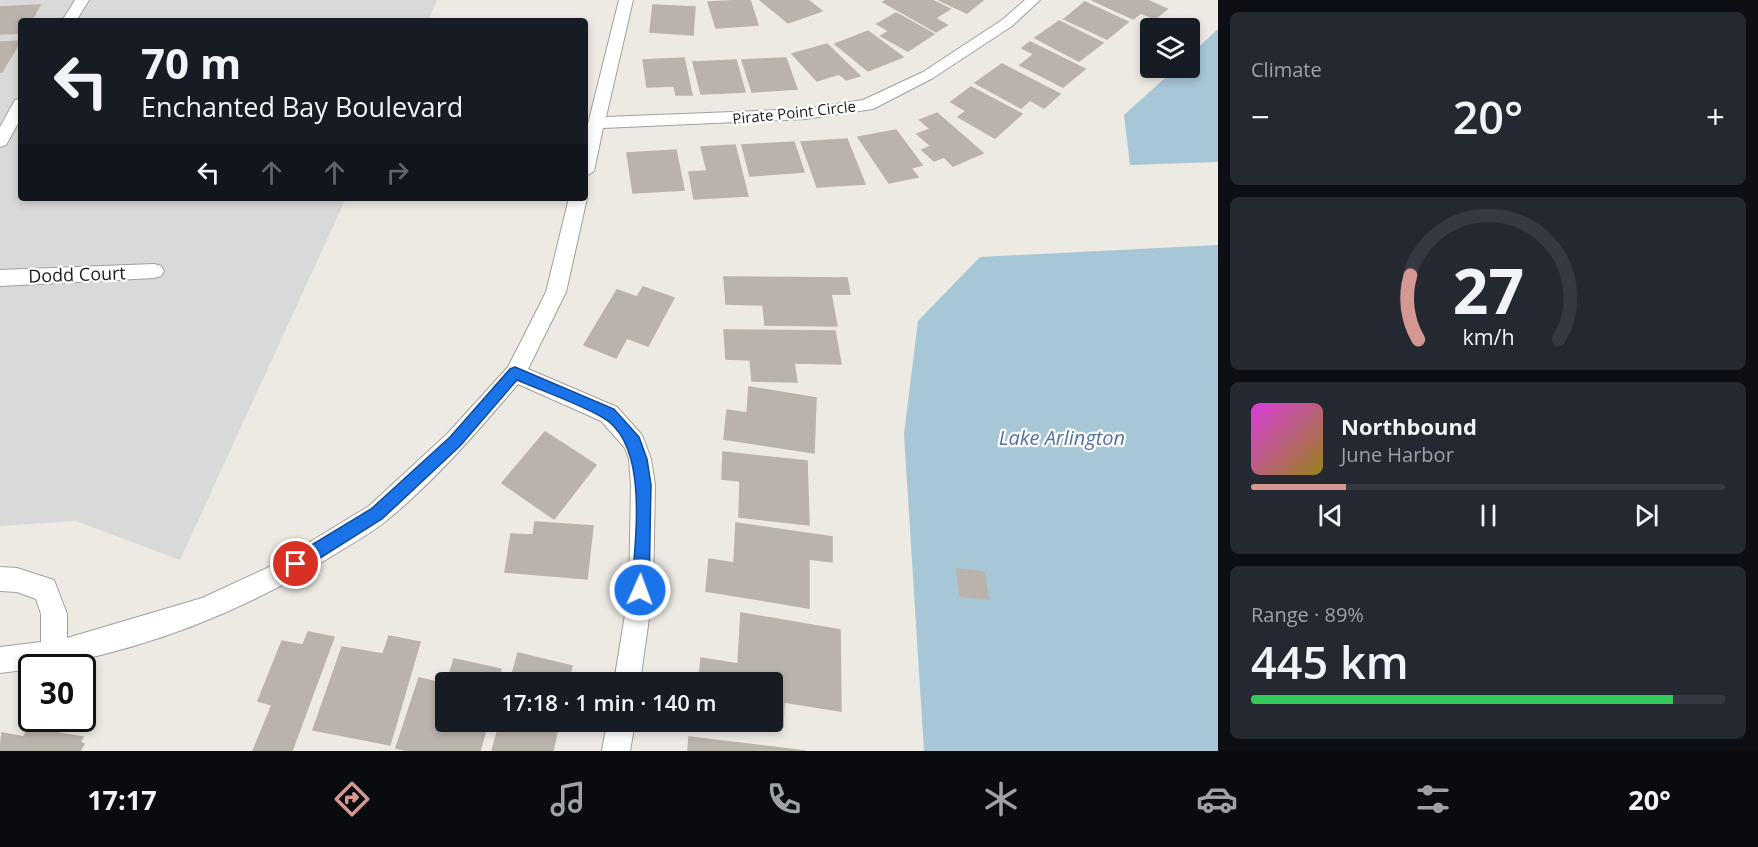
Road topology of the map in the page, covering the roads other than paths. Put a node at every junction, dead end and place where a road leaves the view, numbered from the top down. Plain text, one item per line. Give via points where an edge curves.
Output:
1 (82, 0) edge
2 (626, 0) edge
3 (1033, 0) edge
4 (71, 18) edge
5 (18, 109) edge
6 (596, 123) junction
7 (0, 141) edge
8 (588, 158) edge
9 (577, 201) edge
10 (154, 271) dead end
11 (0, 278) edge
12 (515, 373) junction
13 (0, 579) edge
14 (54, 654) joint
15 (18, 658) edge
16 (0, 660) edge
17 (628, 672) edge
18 (619, 732) edge
19 (616, 751) edge

1 - 4 street
2 - 6 street
3 - 6 street, Pirate Point Circle via 1007,23 928,75 867,105 805,114
5 - 7 street
6 - 8 street
9 - 12 street via 556,292
10 - 11 street, Dodd Court
12 - 14 street via 455,441 377,514 276,577 204,609
12 - 17 street via 609,414 634,442 643,485 640,590
13 - 14 street via 45,589 54,614
15 - 16 street
18 - 19 street

